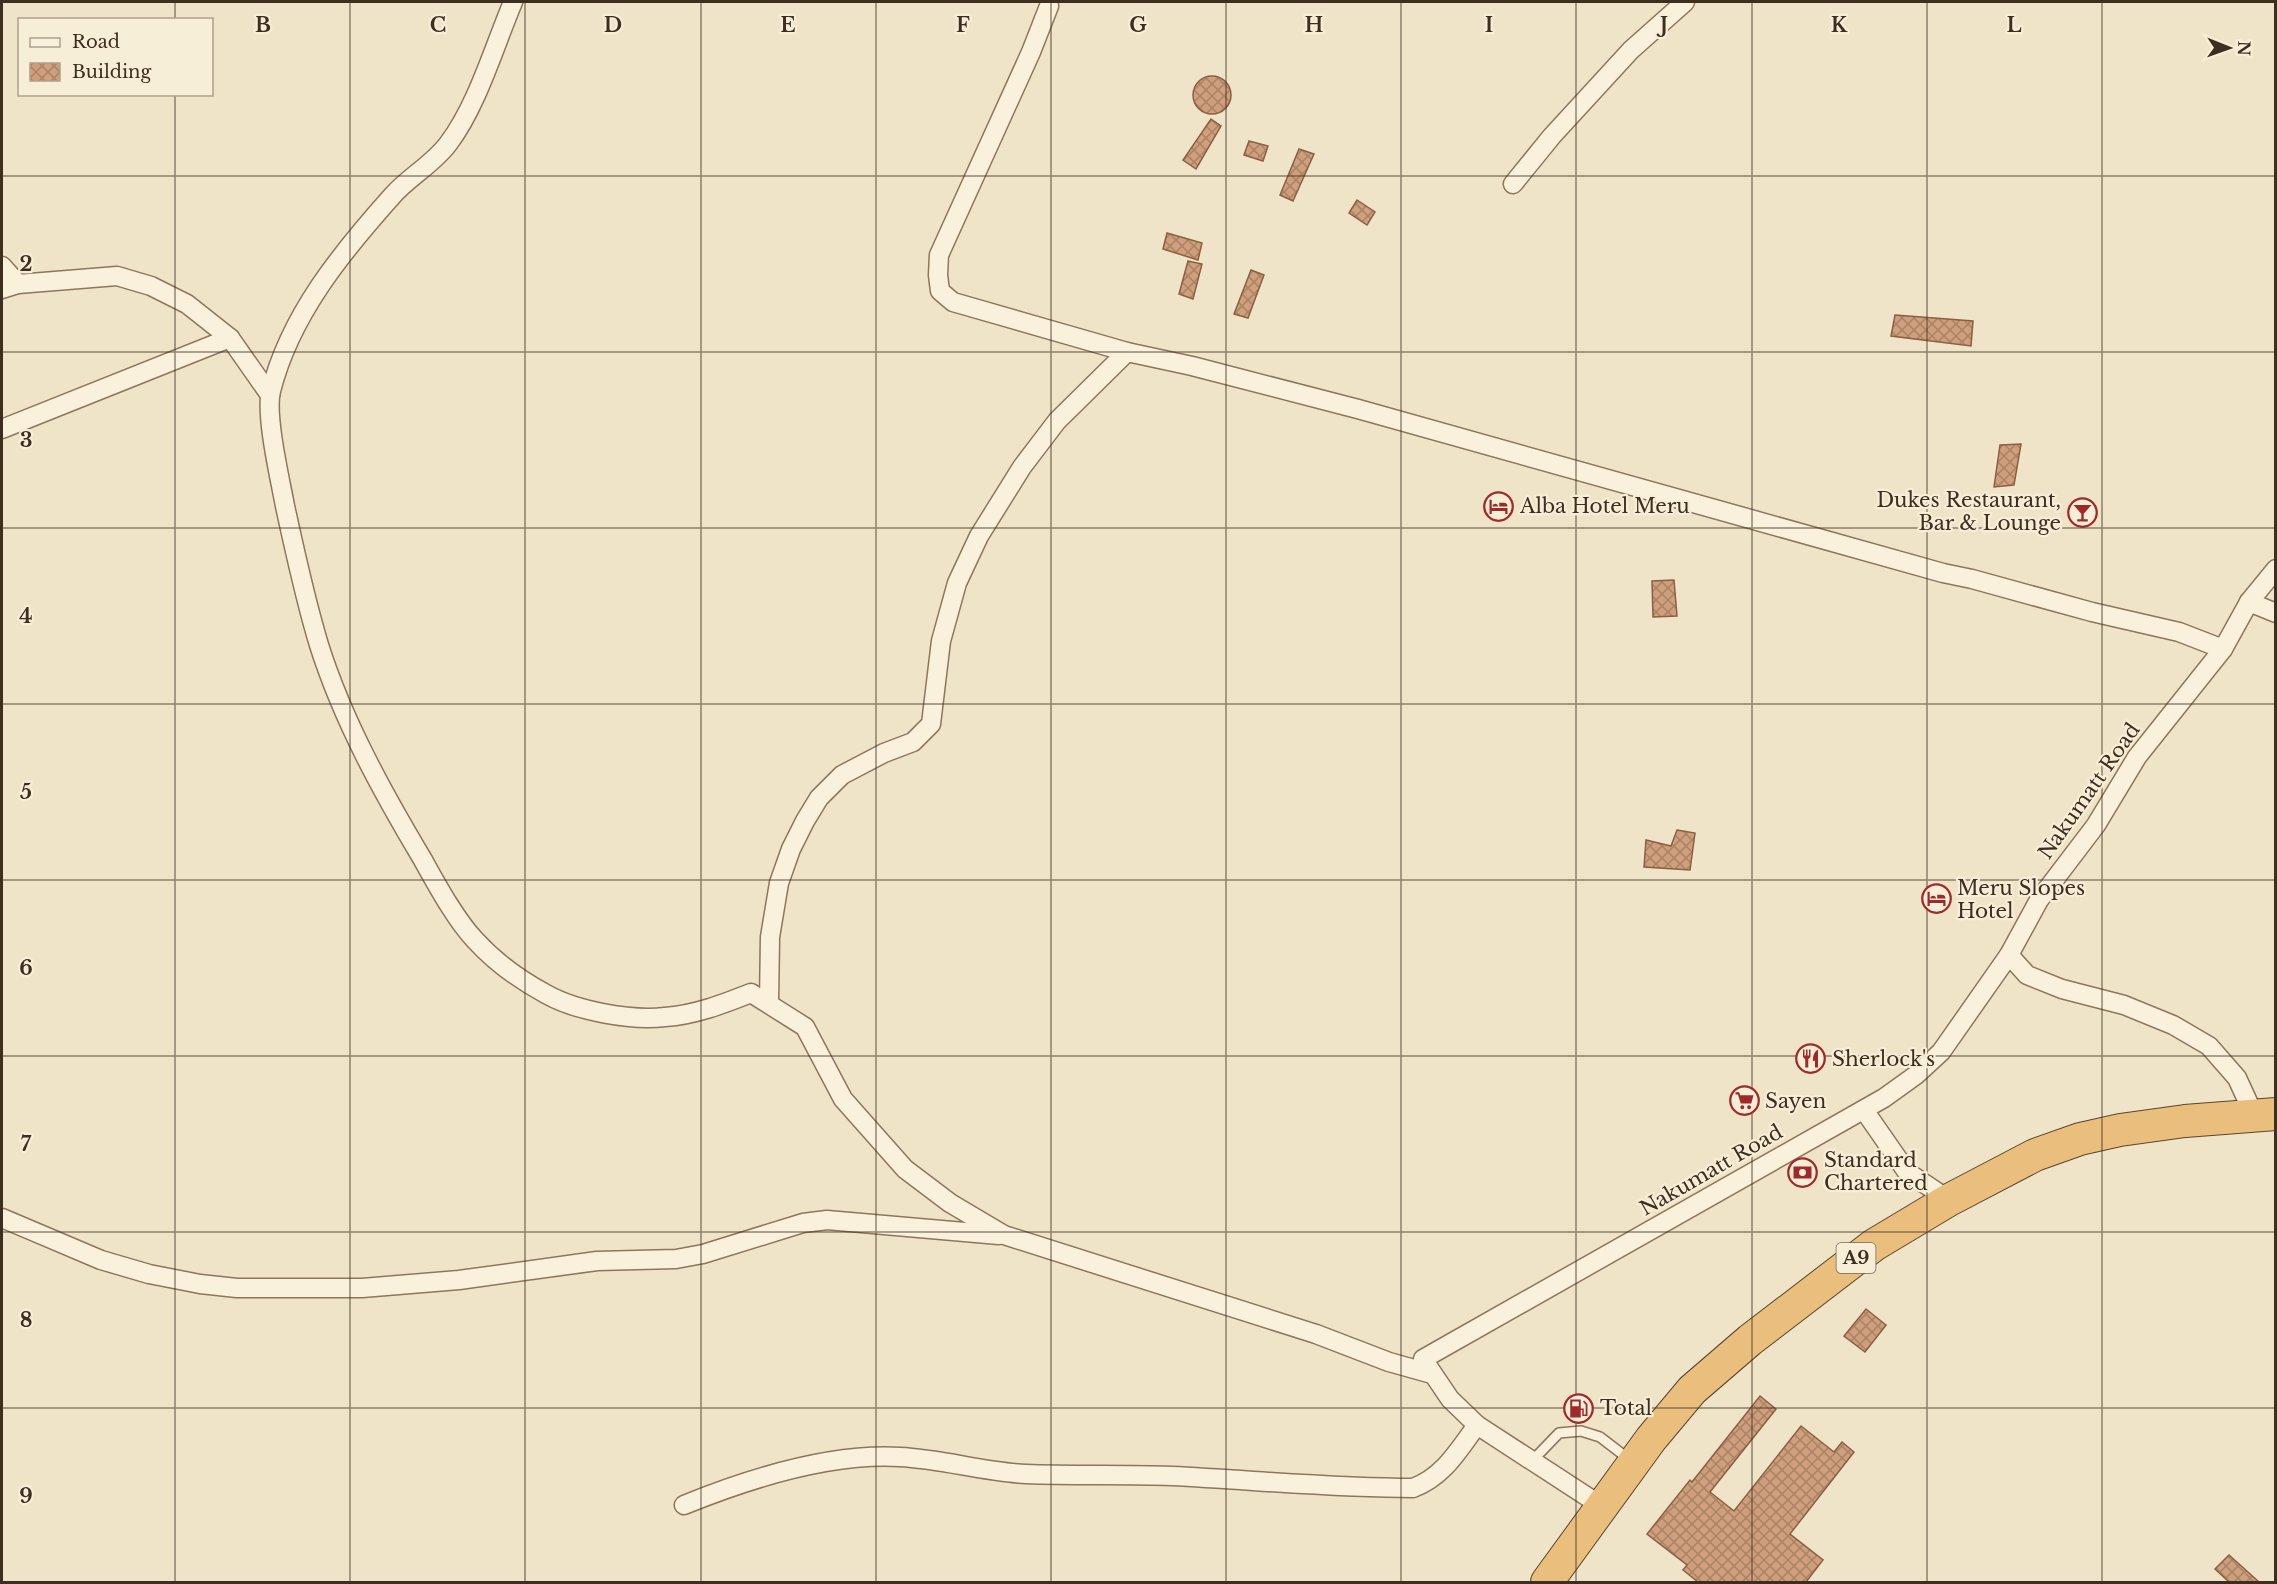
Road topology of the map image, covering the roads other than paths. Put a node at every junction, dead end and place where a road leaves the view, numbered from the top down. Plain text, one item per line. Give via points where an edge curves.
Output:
1 (513, 2) edge
2 (1685, 2) edge
3 (1049, 6) dead end
4 (1513, 184) dead end
5 (2, 266) edge
6 (10, 286) edge
7 (230, 338) junction
8 (1127, 352) junction
9 (270, 395) junction
10 (2, 429) edge
11 (2276, 568) edge
12 (2249, 602) junction
13 (2276, 613) edge
14 (2223, 649) junction
15 (2009, 955) junction
16 (769, 1003) junction
17 (1864, 1110) junction
18 (2265, 1114) edge
19 (1950, 1200) junction
20 (2, 1218) edge
21 (1004, 1235) junction
22 (1428, 1366) junction
23 (1477, 1425) junction
24 (1532, 1461) junction
25 (1634, 1464) junction
26 (684, 1505) dead end
27 (1603, 1507) junction
28 (1547, 1582) edge

1 - 9 street via 468,113 446,147 394,194 314,294 284,351
2 - 4 street via 1631,50
3 - 8 street via 939,255 940,291 953,302
5 - 6 street
6 - 7 street via 117,276 151,286 187,304
7 - 9 street
7 - 10 street
8 - 14 street via 1358,409 1942,573 2179,632
8 - 16 street via 1057,421 1022,467 979,536 957,583 941,641 930,724 913,742 842,775 819,798 805,821 779,883 770,937
9 - 16 street via 280,481 320,647 348,719 390,805 474,939 508,970 549,996 591,1011 664,1018 715,1007 751,993
11 - 12 street, Nakumatt Road
12 - 13 street
12 - 14 street, Nakumatt Road
14 - 15 street, Nakumatt Road via 2137,758 2096,825 2039,900
15 - 17 street, Nakumatt Road via 1941,1052 1916,1075
15 - 18 street via 2027,975 2062,989 2124,1005 2173,1025 2209,1046
16 - 21 street via 805,1027 843,1099 905,1169 950,1203
17 - 19 street via 1906,1172
17 - 22 street, Nakumatt Road
18 - 19 highway, A9 via 2120,1130 2080,1139 2035,1155
19 - 25 highway, A9 via 1874,1245 1750,1340 1692,1390
20 - 21 street via 101,1260 149,1274 237,1288 362,1288 597,1261 676,1259 803,1222 827,1220
21 - 22 street via 1316,1334 1389,1362
22 - 23 street via 1450,1399
23 - 24 street
23 - 26 street via 1441,1472 1428,1483 1413,1488 1172,1476 1022,1474 899,1456 848,1458 804,1466
24 - 25 lane via 1559,1433 1581,1431 1600,1437
24 - 27 street
25 - 27 highway, A9
27 - 28 highway, A9

